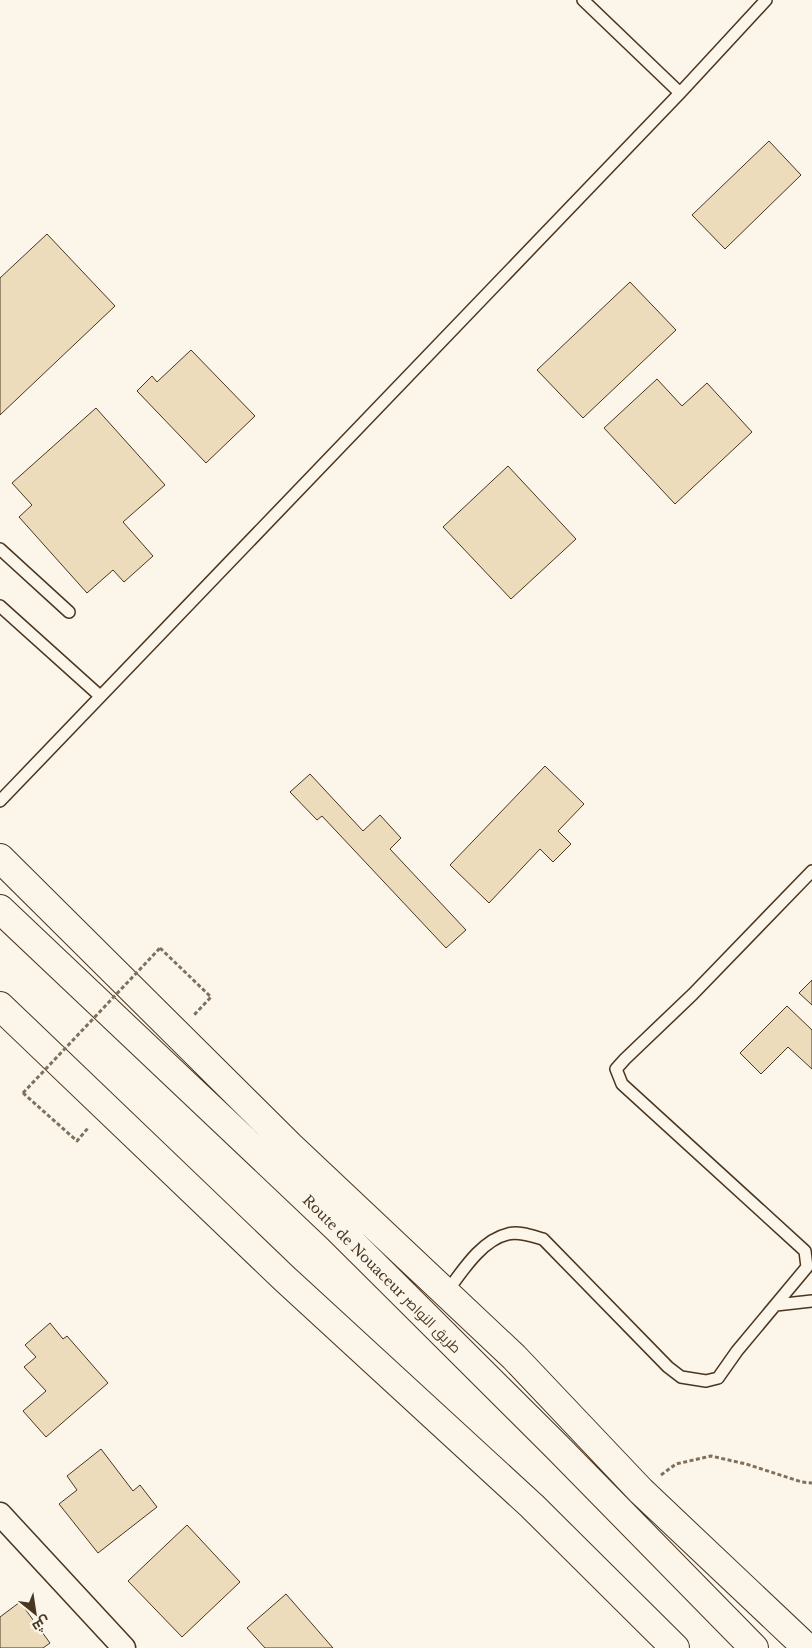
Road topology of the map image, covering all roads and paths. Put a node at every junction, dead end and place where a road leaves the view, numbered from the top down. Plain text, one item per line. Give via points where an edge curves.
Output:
1 (583, 0) edge
2 (766, 0) edge
3 (680, 92) junction
4 (0, 549) edge
5 (0, 606) edge
6 (70, 612) dead end
7 (100, 696) junction
8 (0, 800) edge
9 (0, 858) edge
10 (812, 871) edge
11 (0, 909) edge
12 (211, 997) dead end
13 (0, 1006) edge
14 (77, 1141) dead end
15 (446, 1294) junction
16 (812, 1301) edge
17 (776, 1304) junction
18 (812, 1483) edge
19 (641, 1491) junction
20 (0, 1514) edge
21 (111, 1644) edge
22 (675, 1648) edge
23 (754, 1648) edge
24 (807, 1648) edge

1 - 3 lane
2 - 3 lane
3 - 7 lane
4 - 6 lane
5 - 7 lane
7 - 8 lane
9 - 15 highway via 290,1146
10 - 17 lane via 616,1069 622,1084 805,1251 808,1267
11 - 23 highway, Route de Nouaceur طريق النواصر via 337,1228
12 - 14 path, bridge via 160,948 23,1093
13 - 22 highway via 285,1279 532,1506
15 - 17 lane via 474,1257 492,1241 509,1234 543,1239 668,1367 681,1377 706,1381 718,1378
15 - 19 highway via 514,1357
16 - 17 lane
18 - 19 path via 711,1456 676,1464
19 - 24 highway
20 - 21 street

